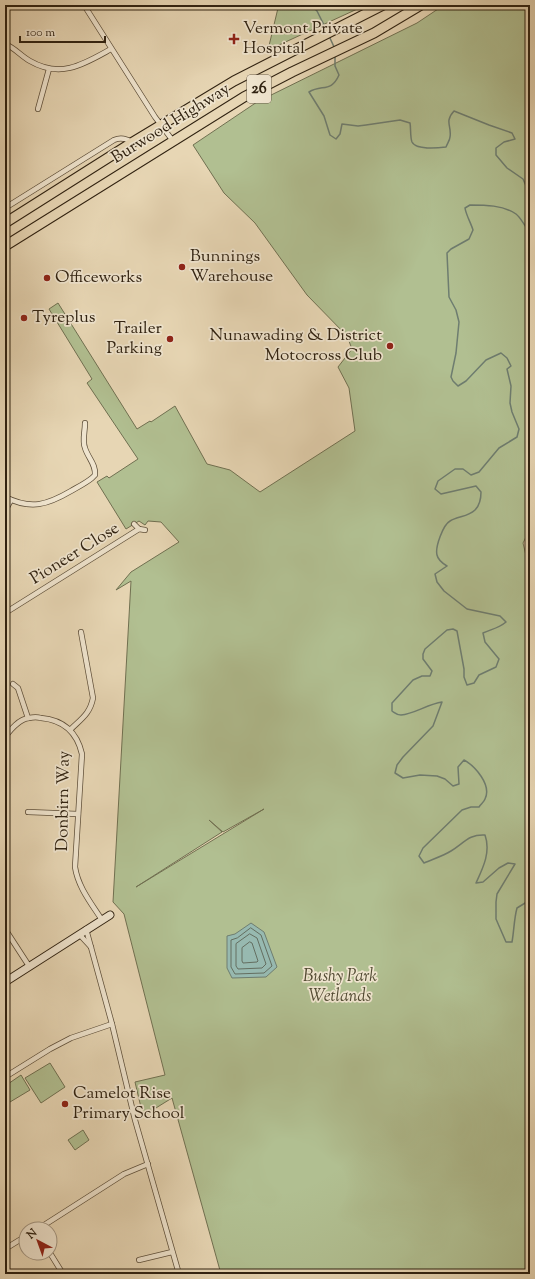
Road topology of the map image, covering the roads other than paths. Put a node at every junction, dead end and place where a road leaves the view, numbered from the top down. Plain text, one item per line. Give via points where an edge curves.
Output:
1 (84, 5) edge
2 (383, 5) edge
3 (421, 5) edge
4 (5, 44) edge
5 (111, 49) junction
6 (49, 68) junction
7 (38, 109) dead end
8 (160, 125) junction
9 (173, 141) junction
10 (133, 142) junction
11 (5, 208) edge
12 (5, 223) edge
13 (5, 246) edge
14 (5, 409) edge
15 (85, 423) dead end
16 (85, 431) junction
17 (91, 434) dead end
18 (5, 449) edge
19 (5, 496) edge
20 (11, 500) junction
21 (5, 511) edge
22 (134, 524) dead end
23 (139, 529) junction
24 (144, 530) dead end
25 (5, 613) edge
26 (81, 632) dead end
27 (13, 684) dead end
28 (28, 718) junction
29 (70, 730) junction
30 (5, 737) edge
31 (28, 812) dead end
32 (78, 814) junction
33 (110, 915) dead end
34 (102, 920) junction
35 (5, 929) edge
36 (86, 929) junction
37 (79, 934) junction
38 (92, 948) junction
39 (29, 966) junction
40 (5, 982) edge
41 (112, 1024) junction
42 (5, 1077) edge
43 (148, 1164) junction
44 (51, 1221) edge
45 (18, 1241) edge
46 (5, 1248) edge
47 (172, 1252) junction
48 (139, 1260) dead end
49 (55, 1261) edge
50 (63, 1274) edge
51 (178, 1274) edge

1 - 5 street
2 - 8 highway, Burwood Highway / 26 via 234,81
3 - 9 highway, Burwood Highway / 26 via 374,33 244,97
4 - 6 street via 34,64
5 - 6 street via 77,67 65,70
5 - 8 street
6 - 7 street
8 - 9 street
8 - 10 highway, Burwood Highway / 26
9 - 13 highway, Burwood Highway / 26
10 - 11 street, Burwood Highway via 125,138 114,140
10 - 12 highway, Burwood Highway / 26
14 - 18 street
15 - 16 street
16 - 17 street
16 - 20 street via 84,448 96,469 92,478 62,496 39,505
19 - 20 street
20 - 21 street
22 - 23 street, Pioneer Close
23 - 24 street, Pioneer Close
23 - 25 street, Pioneer Close
26 - 29 street via 93,698 87,714
27 - 28 street via 18,688
28 - 29 street, Donbirn Way via 56,720
28 - 30 street via 14,726
29 - 32 street, Donbirn Way via 82,754
31 - 32 street
32 - 34 street, Donbirn Way via 76,876
33 - 34 main road
34 - 36 main road
35 - 39 street
36 - 37 main road
36 - 38 street
37 - 38 street
37 - 39 main road
38 - 41 street
39 - 40 main road
41 - 42 street via 71,1038
41 - 43 street
43 - 44 street via 124,1174
43 - 47 street
45 - 46 street
47 - 48 street
47 - 51 street
49 - 50 street

